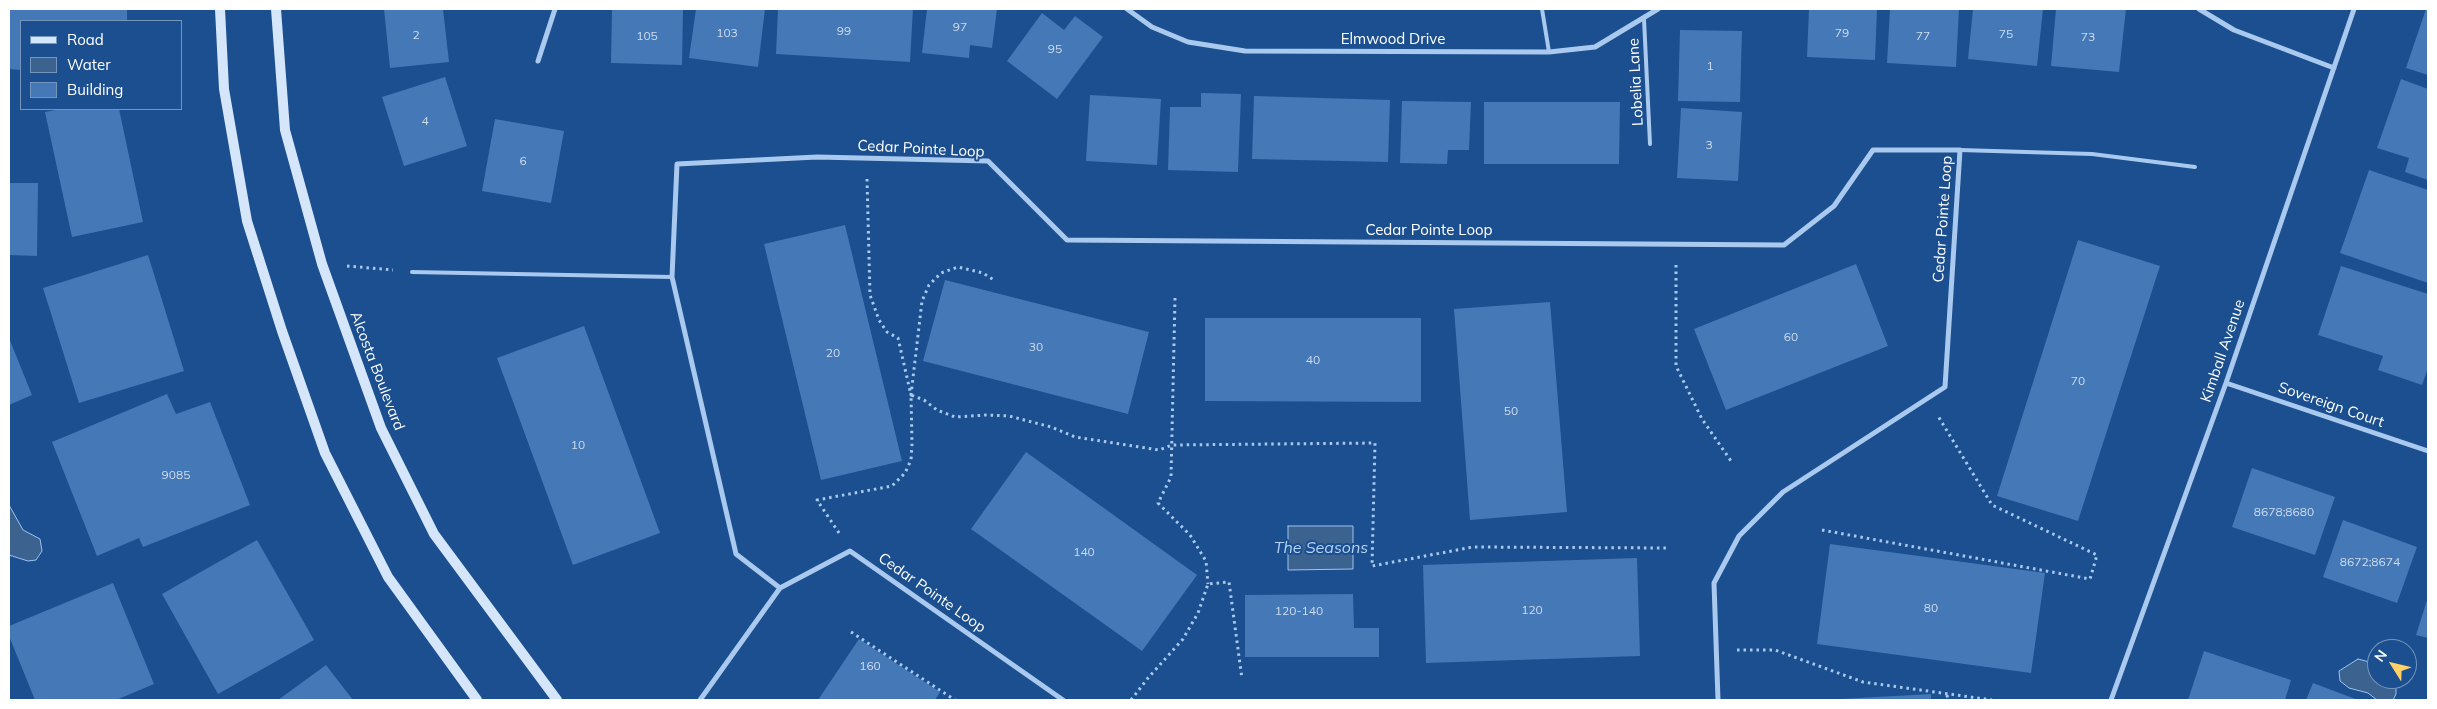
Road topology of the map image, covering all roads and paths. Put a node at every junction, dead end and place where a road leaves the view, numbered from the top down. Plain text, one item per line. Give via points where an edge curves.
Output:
1 (220, 9) edge
2 (276, 9) edge
3 (555, 9) edge
4 (1127, 9) edge
5 (1542, 9) edge
6 (1658, 9) edge
7 (2199, 9) edge
8 (2354, 9) edge
9 (1644, 19) junction
10 (1548, 52) junction
11 (538, 61) dead end
12 (2334, 68) junction
13 (1650, 144) dead end
14 (1960, 150) junction
15 (866, 158) junction
16 (2195, 168) dead end
17 (1677, 244) junction
18 (322, 264) junction
19 (412, 272) joint
20 (672, 277) junction
21 (994, 280) dead end
22 (1175, 298) dead end
23 (2226, 383) junction
24 (911, 395) junction
25 (1927, 399) junction
26 (1172, 445) junction
27 (2428, 451) edge
28 (1731, 461) dead end
29 (1822, 530) dead end
30 (1666, 548) dead end
31 (850, 551) junction
32 (1208, 584) junction
33 (780, 588) junction
34 (851, 632) dead end
35 (1716, 651) junction
36 (1242, 679) dead end
37 (1947, 695) junction
38 (477, 700) edge
39 (558, 700) edge
40 (700, 700) edge
41 (955, 700) edge
42 (1063, 700) edge
43 (1132, 700) edge
44 (1718, 700) edge
45 (1948, 700) edge
46 (1992, 700) edge
47 (2111, 700) edge

1 - 38 main road via 224,89 247,221 325,453 388,578
2 - 18 main road, Alcosta Boulevard via 285,130
3 - 11 street
4 - 10 street, Elmwood Drive via 1152,27 1188,42 1244,50
5 - 10 lane
6 - 9 street, Elmwood Drive
7 - 12 street via 2234,30
8 - 12 street, Kimball Avenue
9 - 10 street, Elmwood Drive via 1595,47
9 - 13 lane, Lobelia Lane
12 - 23 street, Kimball Avenue
14 - 16 lane via 2092,154
14 - 17 street, Cedar Pointe Loop via 1873,150 1834,206 1784,245
14 - 25 street, Cedar Pointe Loop via 1945,387
15 - 17 street, Cedar Pointe Loop via 988,161 1067,240
15 - 20 street, Cedar Pointe Loop via 817,157 677,164
15 - 24 path via 870,295 879,320 887,332 898,338
17 - 28 path via 1674,297 1676,366 1702,419
18 - 19 path
18 - 39 main road, Alcosta Boulevard via 381,428 434,534
19 - 20 lane
20 - 33 street, Cedar Pointe Loop via 736,554
21 - 24 path via 983,273 958,267 941,273 929,285 922,301
22 - 26 path
23 - 27 street, Sovereign Court
23 - 47 street, Kimball Avenue
24 - 26 path via 955,417 1008,416 1075,437 1159,450
24 - 31 path via 911,460 905,473 892,486 817,500
25 - 29 path via 1992,505 2096,555 2090,579
25 - 35 street, Cedar Pointe Loop via 1783,492 1739,536 1714,583
26 - 30 path via 1376,444 1372,566 1473,547
26 - 32 path via 1171,477 1158,502 1190,535 1206,561
31 - 33 street
31 - 42 street, Cedar Pointe Loop
32 - 36 path via 1230,582
32 - 43 path via 1198,613 1183,639
33 - 40 street
34 - 41 path
35 - 37 path via 1775,650 1863,682
35 - 44 street, Cedar Pointe Loop
37 - 45 path
37 - 46 path

